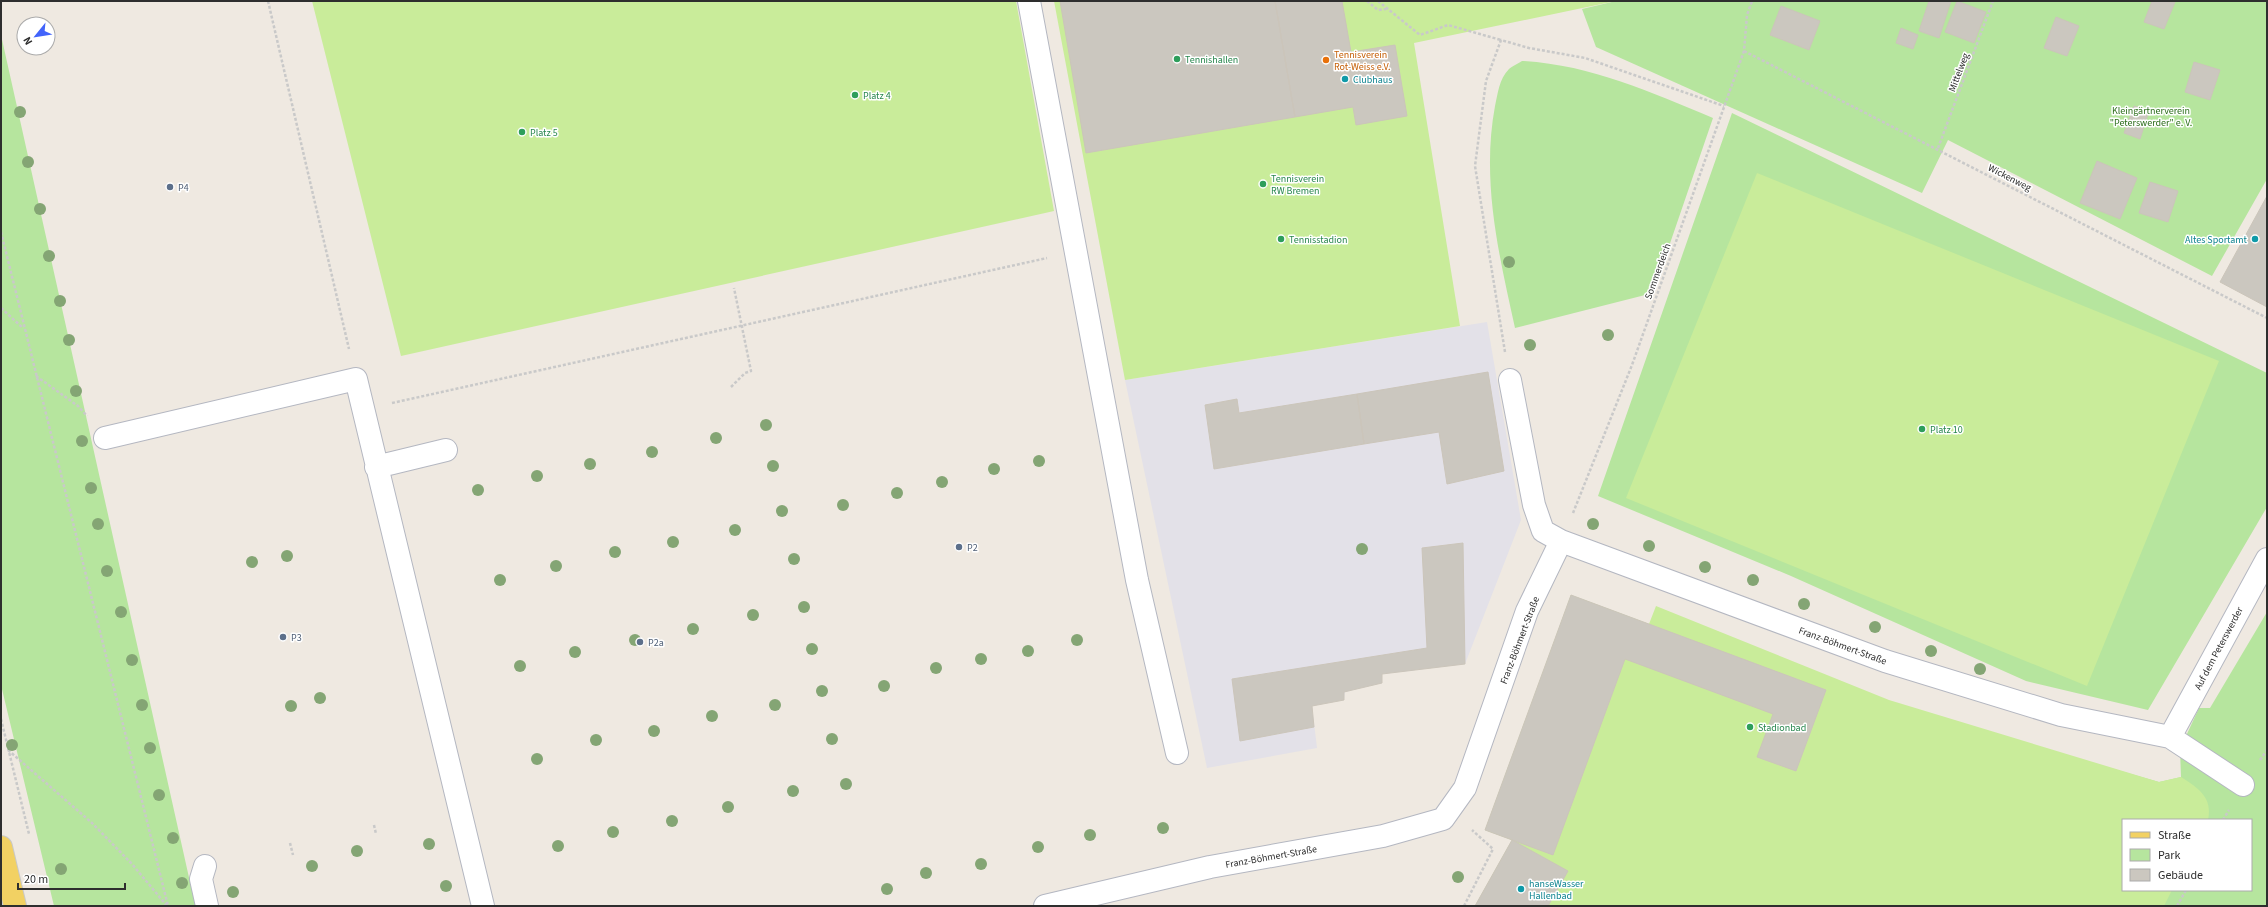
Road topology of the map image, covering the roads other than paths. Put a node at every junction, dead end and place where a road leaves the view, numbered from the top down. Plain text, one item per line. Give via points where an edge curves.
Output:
1 (1029, 1) edge
2 (1510, 380) road end
3 (105, 438) road end
4 (446, 450) dead end
5 (376, 467) junction
6 (1561, 541) junction
7 (2267, 559) edge
8 (2170, 737) junction
9 (1177, 753) dead end
10 (2243, 785) dead end
11 (1, 847) edge
12 (205, 866) dead end
13 (15, 906) edge
14 (207, 906) edge
15 (483, 906) edge
16 (1045, 906) edge

1 - 9 street via 1137,580
2 - 6 street via 1534,505 1543,531
3 - 5 street via 356,379
4 - 5 street
5 - 15 street
6 - 8 street, Franz-Böhmert-Straße via 1885,661 2062,715
6 - 16 street, Franz-Böhmert-Straße via 1527,611 1465,788 1443,820 1383,836 1210,867
7 - 8 street, Auf dem Peterswerder
8 - 10 street
11 - 13 main road
12 - 14 street via 201,879

